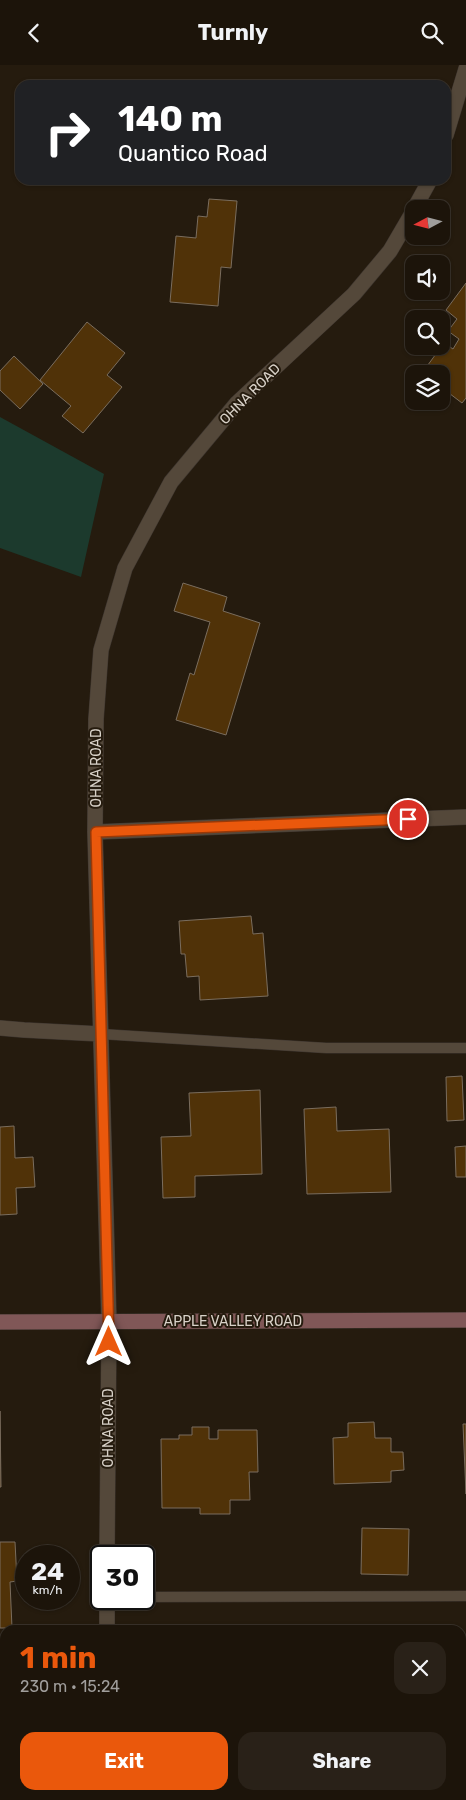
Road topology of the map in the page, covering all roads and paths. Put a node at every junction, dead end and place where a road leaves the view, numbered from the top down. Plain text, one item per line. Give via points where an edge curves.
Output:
1 (466, 69) edge
2 (451, 118) edge
3 (427, 185) edge
4 (419, 200) edge
5 (405, 225) edge
6 (466, 817) edge
7 (96, 832) junction
8 (0, 1028) edge
9 (101, 1033) junction
10 (466, 1047) edge
11 (466, 1320) edge
12 (0, 1322) edge
13 (109, 1322) junction
14 (107, 1545) edge
15 (466, 1596) edge
16 (155, 1597) edge
17 (107, 1610) edge
18 (107, 1625) edge

1 - 2 street
3 - 4 street, OHNA ROAD
5 - 7 street, OHNA ROAD via 390,251 354,294 238,403 170,482 125,569 101,650 96,719
6 - 7 street
7 - 9 street, OHNA ROAD
8 - 9 street
9 - 10 lane via 326,1048
9 - 13 street, OHNA ROAD
11 - 13 street, APPLE VALLEY ROAD
12 - 13 street, APPLE VALLEY ROAD
13 - 14 street, OHNA ROAD
15 - 16 lane
17 - 18 street

